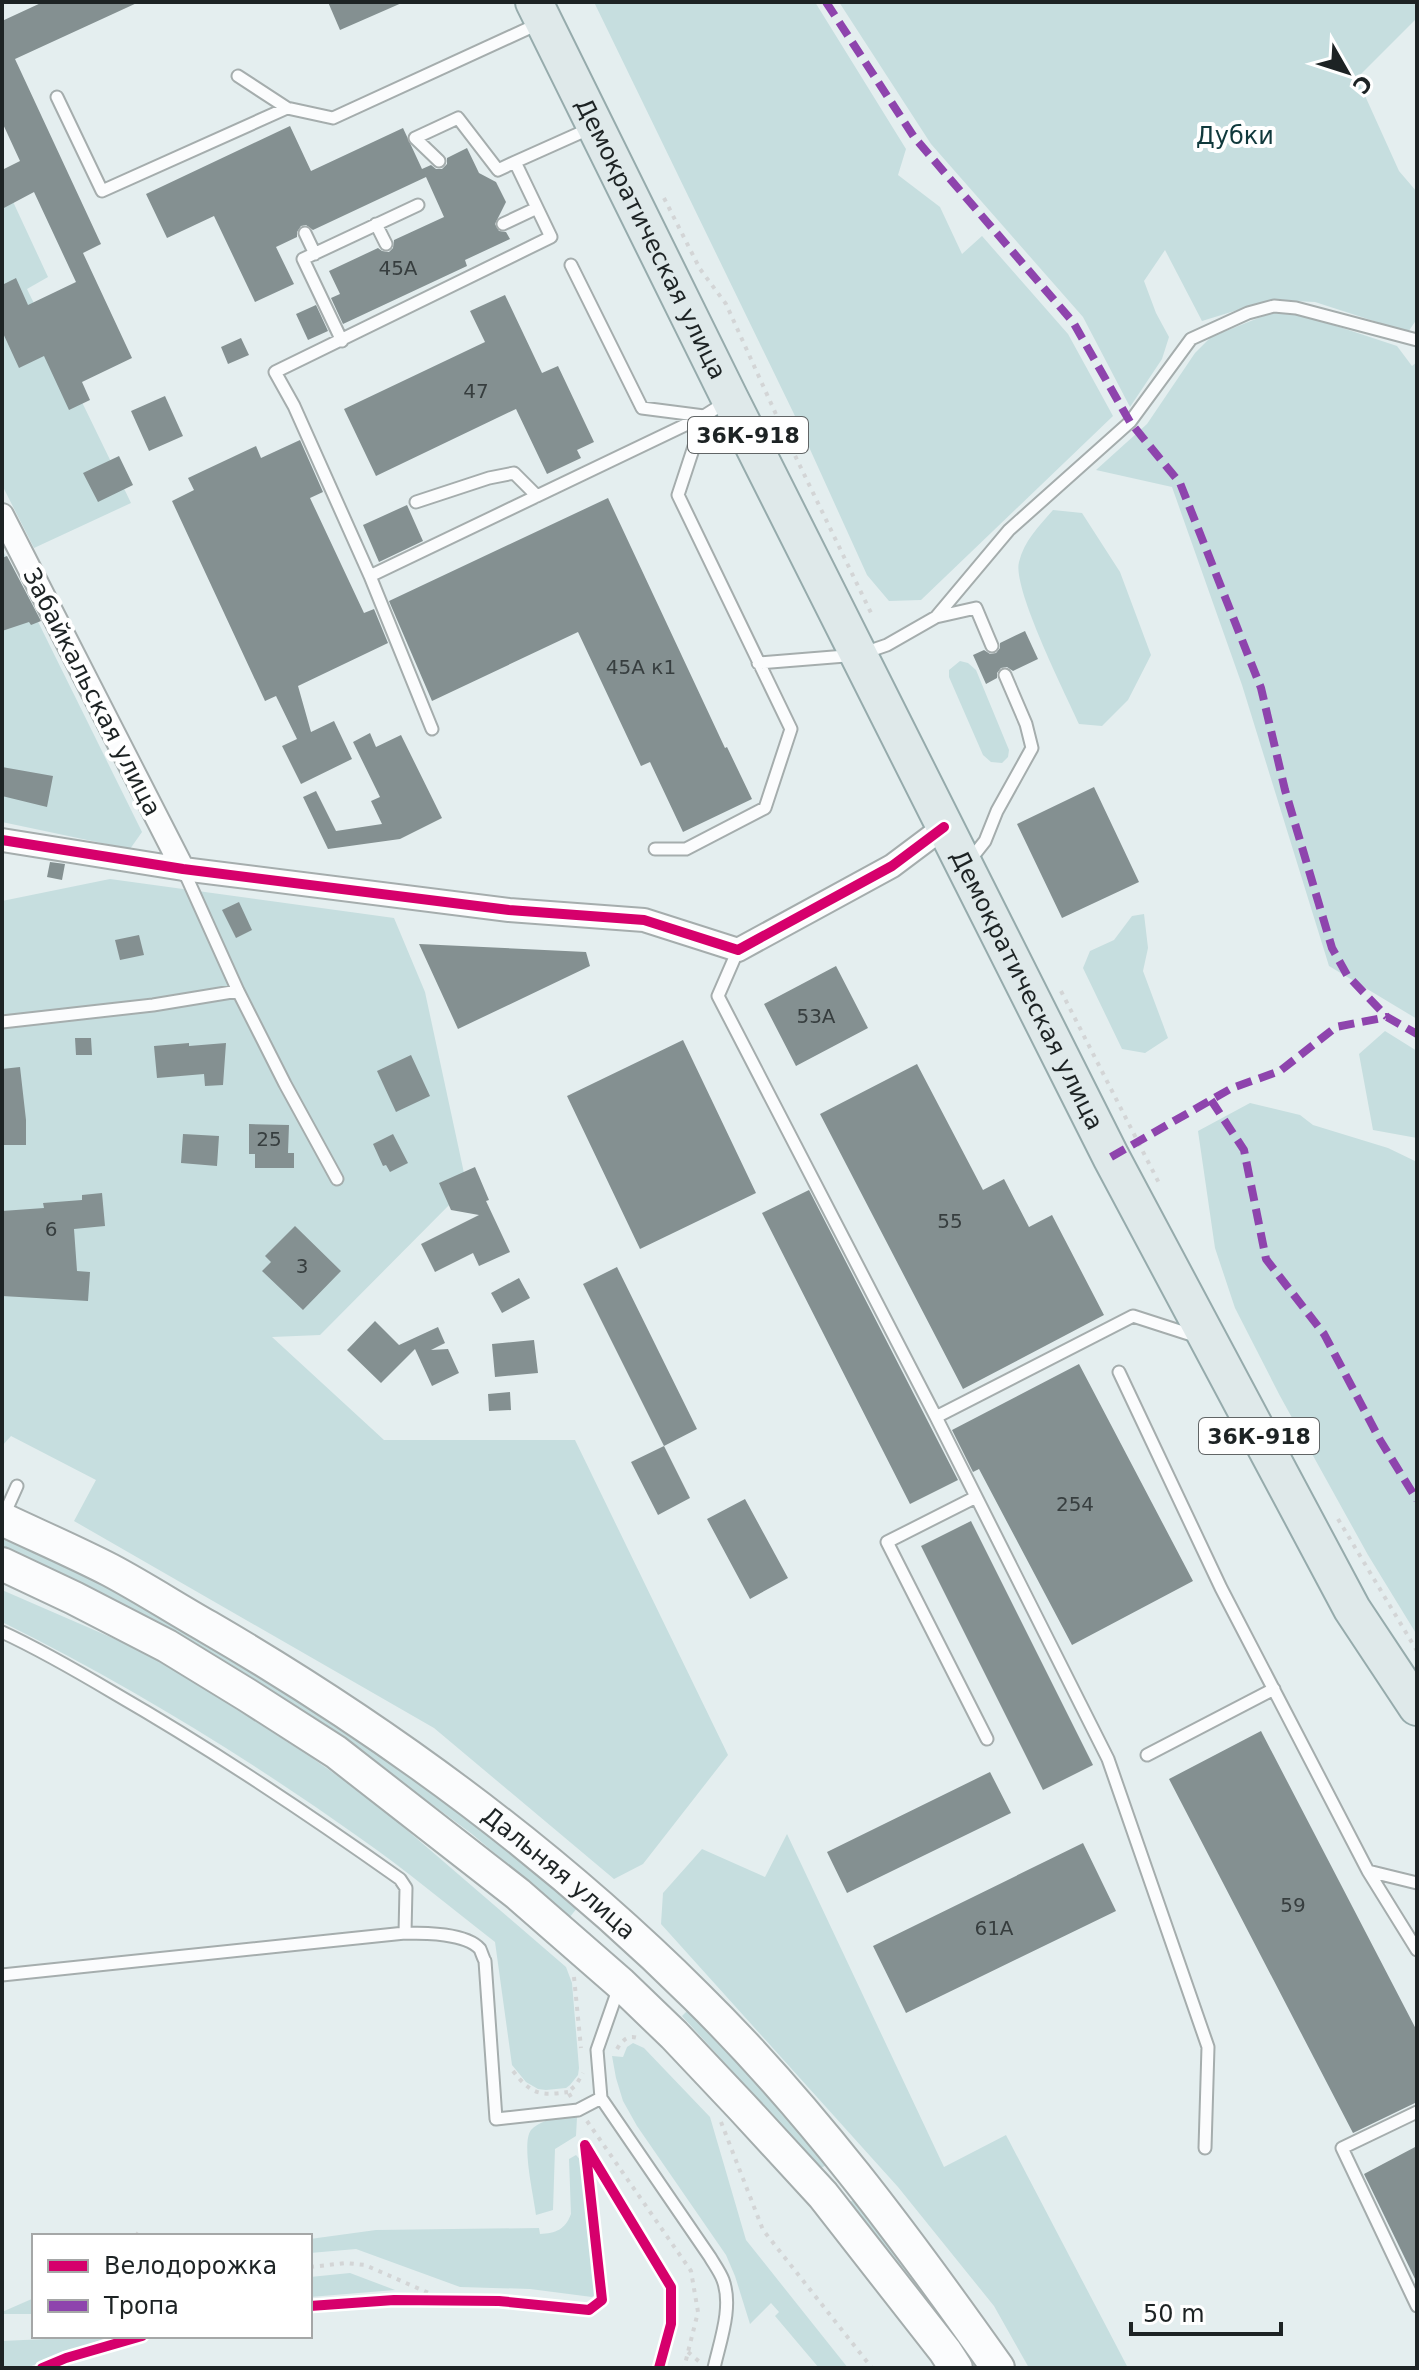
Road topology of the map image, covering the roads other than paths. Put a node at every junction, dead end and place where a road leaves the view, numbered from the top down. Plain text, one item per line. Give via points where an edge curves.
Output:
1 (539, 11) edge
2 (238, 76) dead end
3 (57, 97) dead end
4 (287, 108) junction
5 (596, 127) junction
6 (439, 161) dead end
7 (515, 162) junction
8 (418, 205) dead end
9 (537, 208) junction
10 (376, 224) junction
11 (503, 224) dead end
12 (305, 233) dead end
13 (386, 244) dead end
14 (315, 254) junction
15 (571, 265) dead end
16 (1417, 340) edge
17 (342, 341) junction
18 (717, 408) junction
19 (537, 496) junction
20 (416, 502) dead end
21 (2, 515) edge
22 (370, 576) junction
23 (936, 617) junction
24 (992, 646) dead end
25 (858, 655) junction
26 (758, 663) junction
27 (1005, 675) dead end
28 (432, 729) dead end
29 (944, 827) junction
30 (2, 840) edge
31 (655, 849) dead end
32 (965, 866) junction
33 (183, 869) junction
34 (738, 950) junction
35 (238, 991) junction
36 (2, 1022) edge
37 (337, 1179) dead end
38 (1207, 1339) junction
39 (1119, 1372) dead end
40 (936, 1417) junction
41 (17, 1486) dead end
42 (976, 1497) junction
43 (2, 1519) edge
44 (2, 1564) edge
45 (2, 1632) edge
46 (1274, 1689) junction
47 (1417, 1707) edge
48 (987, 1739) dead end
49 (1147, 1755) dead end
50 (1368, 1871) junction
51 (1417, 1883) edge
52 (405, 1933) junction
53 (648, 1950) junction
54 (1417, 1950) edge
55 (2, 1975) edge
56 (620, 1983) junction
57 (601, 2098) junction
58 (1417, 2112) edge
59 (1205, 2148) dead end
60 (853, 2174) junction
61 (823, 2195) junction
62 (1417, 2306) edge
63 (714, 2368) edge
64 (956, 2368) edge
65 (998, 2368) edge

1 - 4 lane via 333,118
1 - 5 main road, Демократическая улица / 36К-918
2 - 4 lane
3 - 4 lane via 102,191
5 - 7 lane
5 - 18 main road, Демократическая улица / 36К-918
6 - 7 lane via 415,138 458,118 498,170
7 - 9 lane
8 - 10 lane
9 - 11 lane
9 - 17 lane via 551,237
10 - 13 lane
10 - 14 lane
12 - 14 lane
14 - 17 lane via 303,259
15 - 18 lane via 642,408
16 - 23 lane via 1274,306 1191,339 1130,422 1009,530
17 - 22 lane via 275,372
18 - 19 lane
18 - 25 main road, Демократическая улица / 36К-918
18 - 26 lane via 678,495
19 - 20 lane via 514,473
19 - 22 lane
21 - 33 street, Забайкальская улица
22 - 28 lane
23 - 24 lane via 976,608
23 - 25 lane
25 - 26 lane
25 - 29 main road, Демократическая улица / 36К-918
26 - 31 lane via 791,729 765,808 686,849
27 - 32 lane via 1032,748 985,841
29 - 32 main road, Демократическая улица / 36К-918
29 - 34 street via 892,866
30 - 33 street
32 - 38 main road, Демократическая улица / 36К-918
33 - 34 street via 509,910 644,920
33 - 35 lane
34 - 40 lane via 718,996
35 - 36 lane
35 - 37 lane
38 - 40 lane via 1133,1316
38 - 47 main road, Демократическая улица / 36К-918 via 1352,1609
39 - 46 lane
40 - 42 lane
41 - 43 lane
42 - 48 lane via 887,1542
42 - 59 lane via 1108,1759 1208,2047
43 - 53 main road, Дальняя улица via 111,1571 351,1715 546,1858
44 - 56 main road, Дальняя улица via 167,1646 336,1752 518,1894
45 - 52 lane via 193,1738 400,1879 406,1888
46 - 49 lane
46 - 50 lane
50 - 51 lane
50 - 54 lane
52 - 55 lane
52 - 57 lane via 469,1941 480,1950 496,2119 578,2110
53 - 56 main road
53 - 60 main road, Дальняя улица via 775,2079
56 - 57 lane via 597,2050
56 - 61 main road, Дальняя улица
57 - 63 lane via 723,2280 726,2310
58 - 62 lane via 1342,2148
60 - 61 main road
60 - 65 main road, Дальняя улица
61 - 64 main road, Дальняя улица

